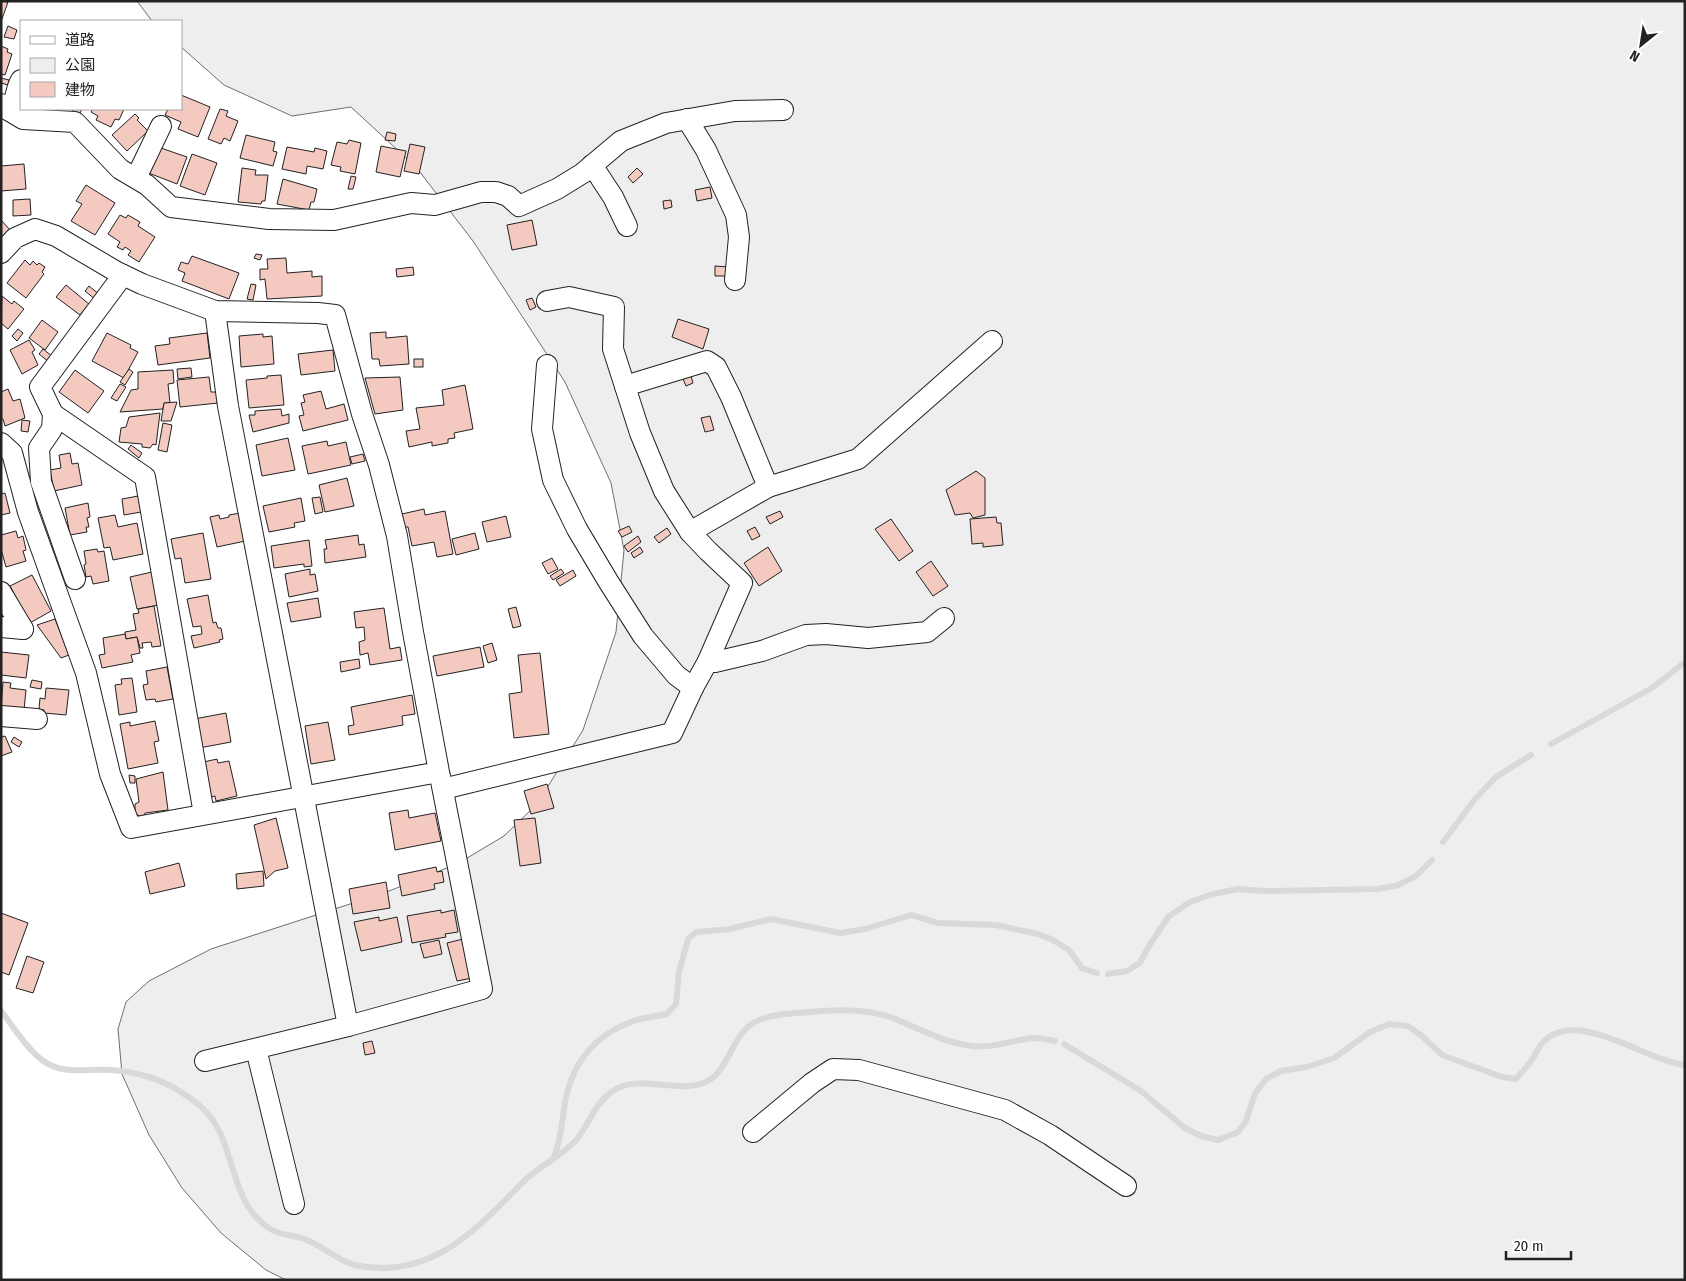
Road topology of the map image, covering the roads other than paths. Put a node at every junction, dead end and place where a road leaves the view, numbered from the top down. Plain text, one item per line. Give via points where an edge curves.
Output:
1 (20, 82) edge
2 (4, 107) edge
3 (783, 110) dead end
4 (687, 119) junction
5 (161, 126) dead end
6 (592, 165) junction
7 (136, 178) junction
8 (627, 226) dead end
9 (1, 254) edge
10 (123, 275) junction
11 (735, 280) dead end
12 (547, 301) dead end
13 (215, 311) junction
14 (992, 341) dead end
15 (547, 365) dead end
16 (625, 386) junction
17 (53, 414) junction
18 (1, 443) edge
19 (768, 487) junction
20 (690, 532) junction
21 (75, 579) dead end
22 (1, 592) edge
23 (944, 618) dead end
24 (1, 627) edge
25 (708, 661) junction
26 (693, 688) junction
27 (1, 716) edge
28 (37, 719) dead end
29 (441, 781) junction
30 (304, 796) junction
31 (204, 814) junction
32 (348, 1026) junction
33 (256, 1049) junction
34 (205, 1061) dead end
35 (754, 1132) dead end
36 (1126, 1186) dead end
37 (294, 1204) dead end

1 - 2 street via 13,106
2 - 7 street via 23,119 74,122 120,169
3 - 4 street via 735,111
4 - 6 street via 666,123 621,141
4 - 11 street via 706,150 736,215 739,237
5 - 7 street
6 - 7 street via 557,189 519,206 508,196 482,192 435,204 411,203 334,220 269,219 172,207
6 - 8 street
9 - 10 street via 16,238 35,229 56,236
10 - 13 street
10 - 17 street via 40,387
12 - 16 street via 569,297 614,307 613,350
13 - 29 street via 335,315 397,536
13 - 30 street via 228,406
14 - 19 street via 858,459
15 - 26 street via 542,429 553,480 577,528 643,636 676,675
16 - 19 street via 707,360 716,367 731,397
16 - 20 street via 640,434 664,491
17 - 21 street via 52,429 38,448 41,482
17 - 31 street via 145,477
18 - 31 street via 12,453 28,512 86,673 110,774 131,828
19 - 20 street
20 - 25 street via 742,583
22 - 24 street via 23,630
23 - 25 street via 927,632 868,638 806,635 762,651
25 - 26 street
26 - 29 street via 672,733
27 - 28 street
29 - 30 street
29 - 32 street via 482,989
30 - 31 street
30 - 32 street
32 - 33 street
33 - 34 street
33 - 37 street
35 - 36 street via 812,1082 833,1069 859,1070 1005,1110

